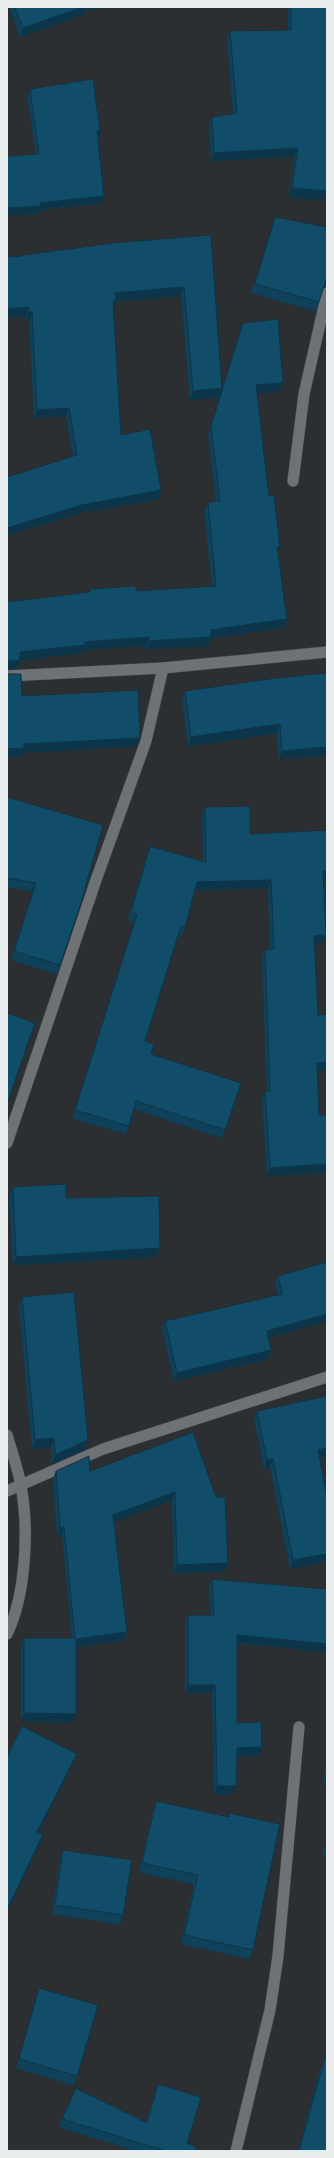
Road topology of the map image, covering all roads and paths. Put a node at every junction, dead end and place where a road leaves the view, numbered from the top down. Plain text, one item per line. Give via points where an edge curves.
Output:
1 (327, 293) edge
2 (294, 481) dead end
3 (327, 652) edge
4 (163, 668) junction
5 (7, 676) edge
6 (7, 1140) edge
7 (327, 1376) edge
8 (7, 1436) edge
9 (21, 1486) junction
10 (7, 1491) edge
11 (7, 1634) edge
12 (299, 1727) dead end
13 (236, 2151) edge

1 - 2 street via 304,394
3 - 4 street
4 - 5 street
4 - 6 street via 146,742
7 - 9 street via 103,1449
8 - 9 street
9 - 10 street
9 - 11 street via 25,1536 23,1575 12,1625
12 - 13 street via 284,1914 270,2010

